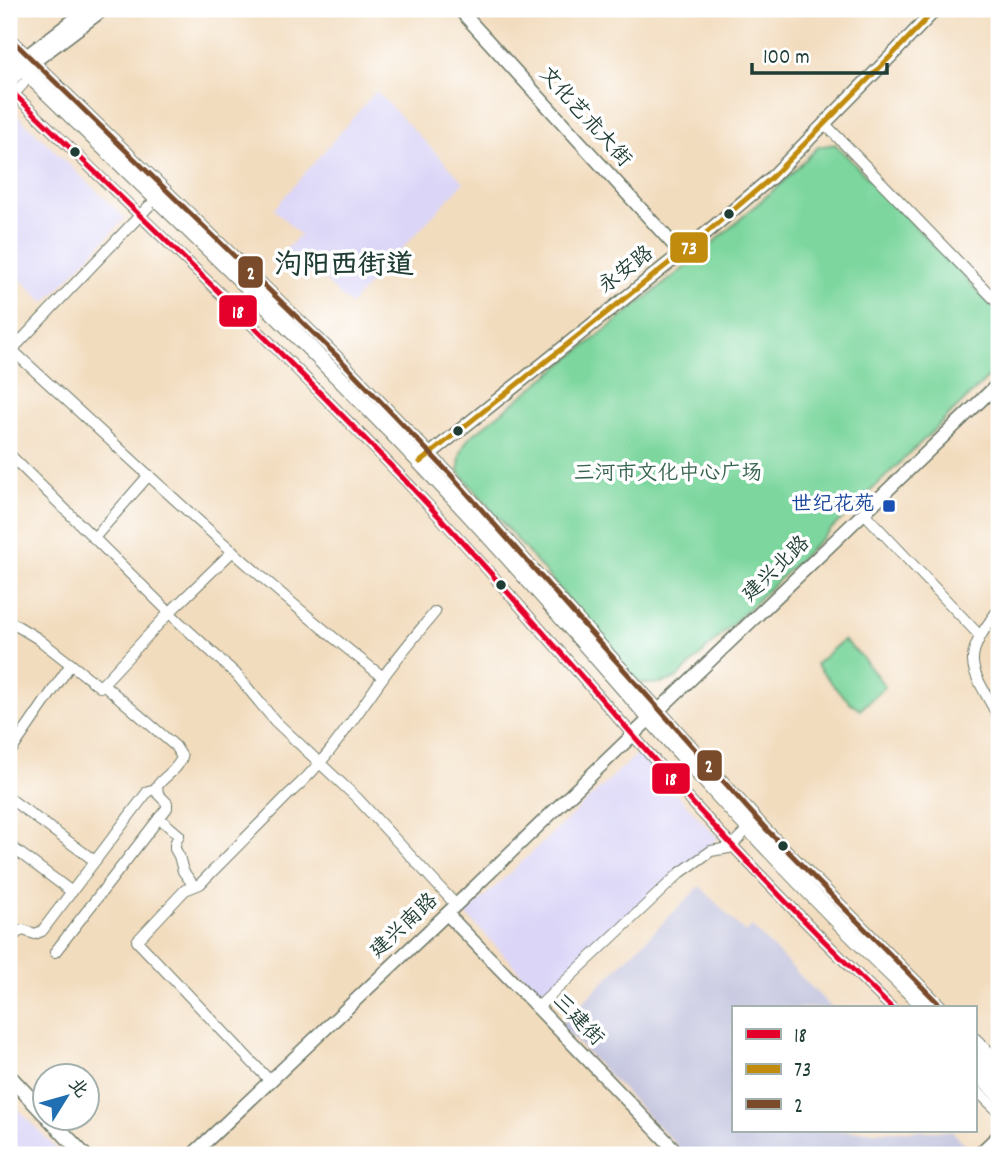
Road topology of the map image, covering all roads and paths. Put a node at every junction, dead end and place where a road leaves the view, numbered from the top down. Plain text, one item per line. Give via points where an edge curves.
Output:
1 (88, 9) edge
2 (104, 9) edge
3 (459, 9) edge
4 (936, 9) edge
5 (9, 37) edge
6 (16, 74) edge
7 (825, 124) junction
8 (144, 211) junction
9 (681, 253) junction
10 (999, 304) edge
11 (10, 352) edge
12 (999, 383) edge
13 (9, 454) edge
14 (426, 458) junction
15 (149, 475) junction
16 (864, 513) junction
17 (93, 538) junction
18 (233, 551) junction
19 (999, 609) edge
20 (169, 612) junction
21 (435, 612) dead end
22 (9, 621) edge
23 (980, 636) junction
24 (71, 664) junction
25 (383, 677) junction
26 (103, 684) junction
27 (999, 718) edge
28 (646, 722) junction
29 (9, 754) edge
30 (320, 763) junction
31 (156, 789) junction
32 (9, 799) edge
33 (159, 818) junction
34 (737, 840) junction
35 (9, 845) edge
36 (95, 861) junction
37 (194, 886) junction
38 (72, 892) junction
39 (451, 909) junction
40 (9, 942) edge
41 (55, 952) dead end
42 (890, 1006) edge
43 (909, 1006) edge
44 (925, 1006) edge
45 (941, 1006) edge
46 (537, 1008) junction
47 (976, 1039) edge
48 (976, 1056) edge
49 (999, 1061) edge
50 (976, 1071) edge
51 (9, 1076) edge
52 (999, 1078) edge
53 (270, 1081) junction
54 (976, 1090) edge
55 (999, 1094) edge
56 (32, 1100) edge
57 (999, 1112) edge
58 (63, 1132) edge
59 (999, 1135) edge
60 (85, 1155) edge
61 (192, 1155) edge
62 (680, 1155) edge
63 (978, 1155) edge

1 - 6 street
2 - 6 street
3 - 9 street, 文化艺术大街
4 - 7 street, 永安路
5 - 6 street
6 - 8 highway
6 - 14 highway
7 - 9 street, 永安路 via 771,178
7 - 10 street
8 - 11 street
8 - 28 highway via 313,366
9 - 14 street, 永安路
11 - 15 street
12 - 16 street, 建兴北路
13 - 17 street
14 - 28 highway
15 - 17 street
15 - 18 street
16 - 23 street
16 - 28 street, 建兴北路
17 - 20 street
18 - 20 street
18 - 25 street
19 - 23 street
20 - 26 street
20 - 30 street via 236,674 275,721
21 - 25 street
22 - 24 street
23 - 27 street via 972,666
24 - 26 street via 100,687
24 - 29 street
25 - 30 street
26 - 31 street via 181,754 179,764
28 - 34 highway
28 - 39 street, 建兴南路
28 - 44 highway
28 - 45 street via 767,830
30 - 37 street
30 - 39 street via 357,798
31 - 33 street via 168,806
31 - 36 street via 148,791
32 - 36 street
33 - 37 street via 179,835 175,849
33 - 41 street
34 - 42 street
34 - 43 highway
34 - 46 street via 729,848 703,855 680,873
35 - 38 street
36 - 38 street
37 - 53 street via 136,941
38 - 40 street via 38,934 23,930
39 - 46 street, 三建街
39 - 53 street, 建兴南路
46 - 62 street, 三建街
47 - 49 street
48 - 52 highway
50 - 55 highway
51 - 56 main road
53 - 61 street, 建兴南路
54 - 57 street
58 - 60 main road
59 - 63 street

